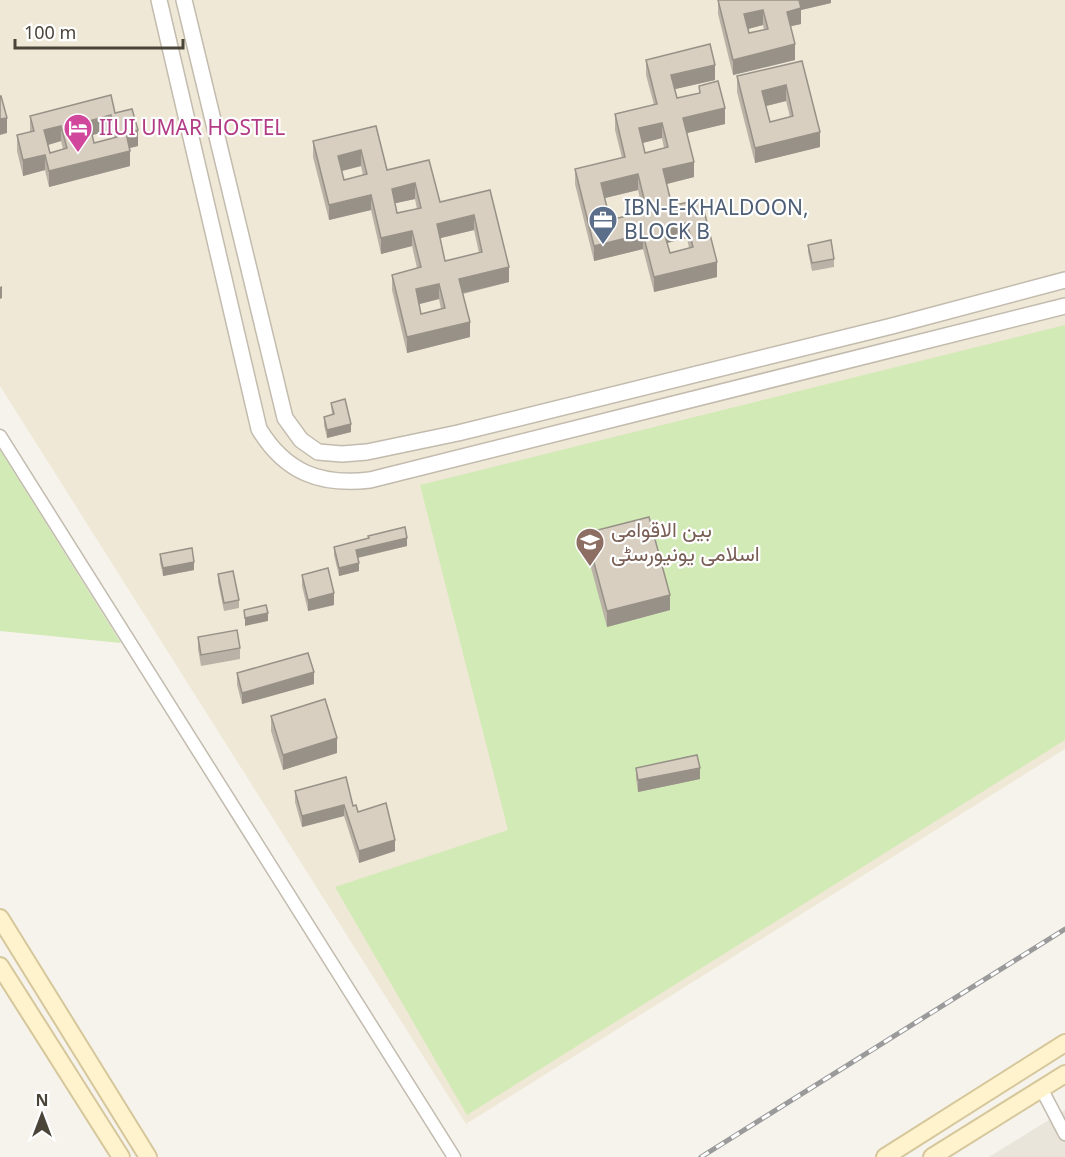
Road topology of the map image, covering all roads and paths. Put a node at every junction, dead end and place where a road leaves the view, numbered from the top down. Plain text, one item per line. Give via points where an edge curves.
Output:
1 (186, 4) edge
2 (161, 7) edge
3 (1065, 280) edge
4 (1065, 306) edge
5 (798, 348) junction
6 (804, 372) junction
7 (458, 433) junction
8 (0, 436) edge
9 (464, 458) junction
10 (0, 918) edge
11 (0, 966) edge
12 (1065, 1043) edge
13 (1028, 1067) junction
14 (1065, 1074) edge
15 (1041, 1089) junction
16 (1065, 1134) edge
17 (121, 1157) edge
18 (148, 1157) edge
19 (454, 1157) edge
20 (885, 1157) edge
21 (932, 1157) edge

1 - 2 street
1 - 7 street via 285,418 293,432 318,452 342,454
2 - 9 street via 259,429 271,448 307,475 339,482 370,480
3 - 5 street
4 - 6 street
5 - 6 street
5 - 7 street
6 - 9 street
7 - 9 street
8 - 19 street
10 - 18 main road
11 - 17 main road
12 - 13 main road
13 - 15 main road
13 - 20 main road
14 - 15 main road
15 - 16 street
15 - 21 main road

